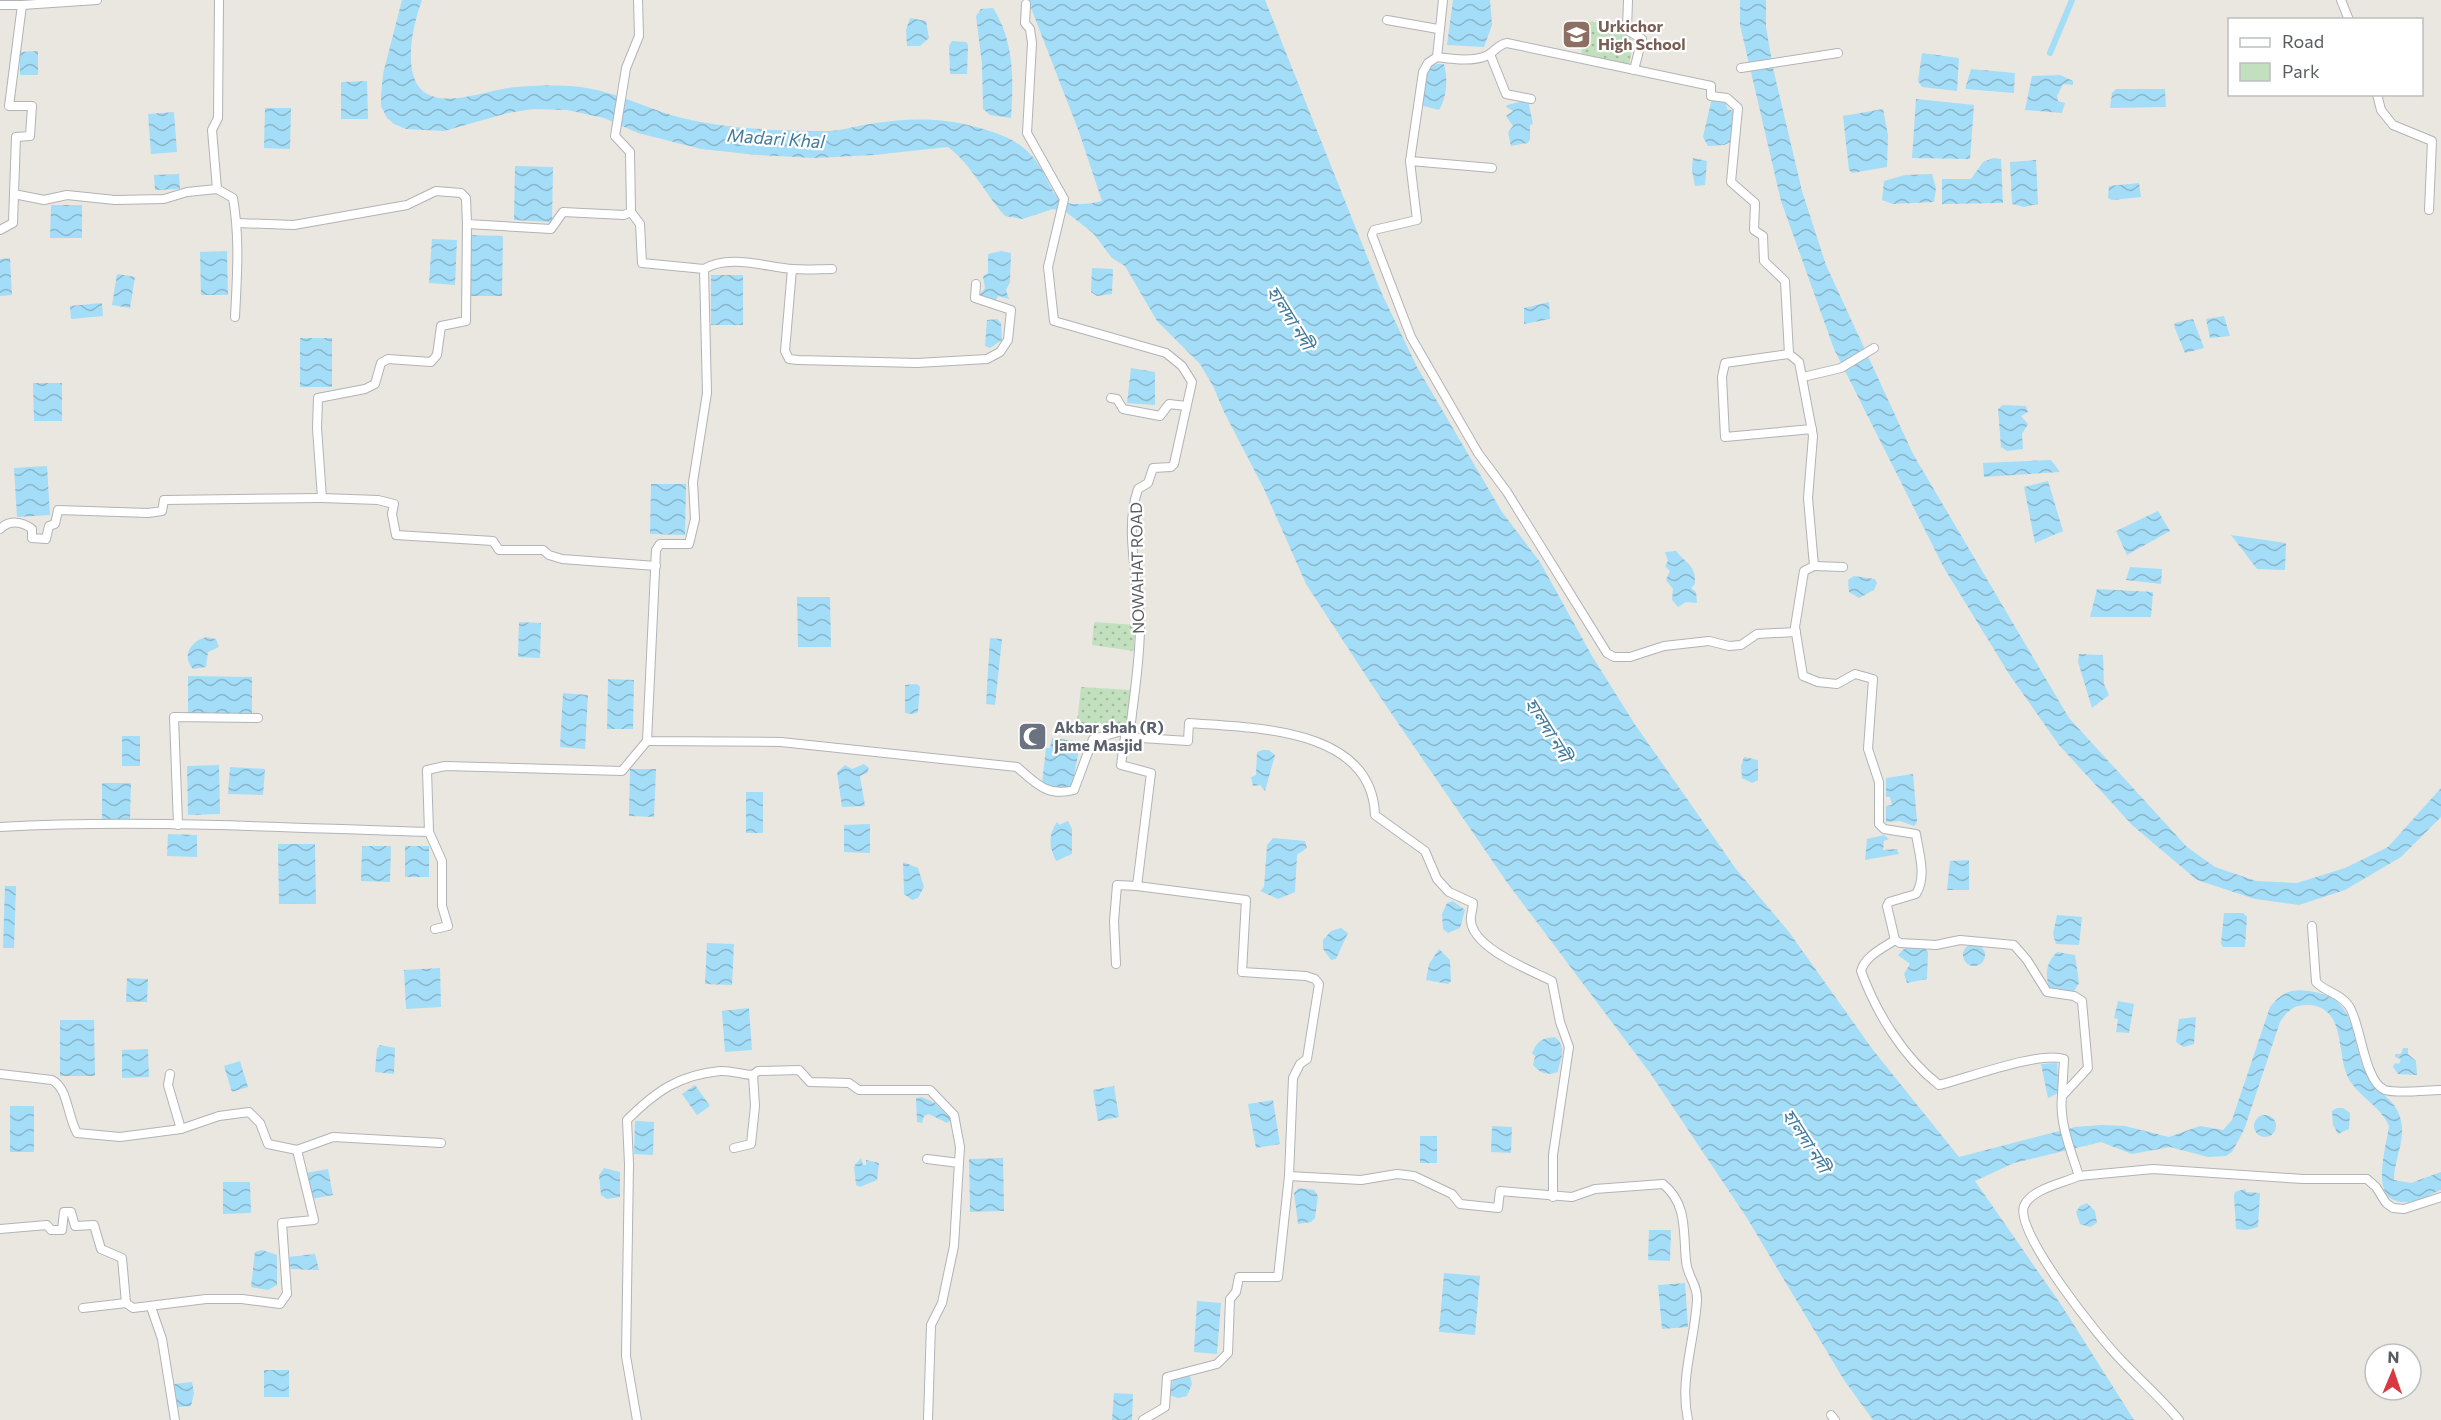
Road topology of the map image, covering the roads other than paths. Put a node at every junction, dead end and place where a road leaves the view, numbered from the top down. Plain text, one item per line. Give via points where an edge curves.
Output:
1 (97, 0) edge
2 (219, 0) edge
3 (638, 0) edge
4 (1443, 0) edge
5 (1628, 0) edge
6 (2341, 0) edge
7 (22, 4) junction
8 (1026, 4) dead end
9 (0, 5) edge
10 (2348, 18) edge
11 (1387, 20) dead end
12 (1438, 29) junction
13 (1838, 53) dead end
14 (1490, 54) junction
15 (1437, 57) junction
16 (1741, 68) dead end
17 (1634, 70) junction
18 (2378, 96) edge
19 (1531, 99) dead end
20 (1410, 161) junction
21 (1492, 168) dead end
22 (217, 189) junction
23 (14, 194) junction
24 (2429, 210) dead end
25 (631, 212) junction
26 (237, 224) junction
27 (467, 224) junction
28 (0, 230) edge
29 (704, 269) junction
30 (792, 269) junction
31 (832, 269) dead end
32 (976, 284) dead end
33 (235, 317) dead end
34 (1871, 350) dead end
35 (1789, 354) junction
36 (1803, 376) junction
37 (1111, 398) dead end
38 (1186, 406) junction
39 (1812, 429) junction
40 (321, 498) junction
41 (0, 530) edge
42 (656, 566) junction
43 (1814, 566) junction
44 (1843, 567) dead end
45 (1796, 632) junction
46 (258, 718) dead end
47 (1126, 734) junction
48 (647, 741) junction
49 (178, 825) junction
50 (0, 827) edge
51 (429, 832) junction
52 (1137, 886) junction
53 (2312, 926) dead end
54 (435, 929) dead end
55 (1895, 940) junction
56 (1116, 964) dead end
57 (0, 1074) edge
58 (170, 1074) dead end
59 (753, 1075) junction
60 (2441, 1090) edge
61 (2062, 1096) junction
62 (181, 1129) junction
63 (441, 1143) dead end
64 (734, 1148) dead end
65 (297, 1150) junction
66 (927, 1159) dead end
67 (959, 1162) junction
68 (1289, 1176) junction
69 (2079, 1176) junction
70 (1553, 1197) junction
71 (2441, 1197) edge
72 (0, 1229) edge
73 (126, 1303) junction
74 (151, 1307) junction
75 (83, 1308) dead end
76 (176, 1420) edge
77 (637, 1420) edge
78 (928, 1420) edge
79 (1143, 1420) edge
80 (1688, 1420) edge
81 (2179, 1420) edge

1 - 7 street
2 - 22 street via 218,118 212,130
3 - 25 street via 639,36 626,68 615,136 630,152
4 - 12 street
5 - 17 street via 1627,30 1642,39
6 - 10 street
7 - 9 street
7 - 23 street via 9,106 32,106 30,136 16,137
8 - 38 street, NOWAHAT ROAD via 1025,23 1032,43 1027,133 1064,199 1048,267 1054,321 1166,353 1182,366 1192,382
11 - 12 street
12 - 15 street
13 - 16 street
14 - 15 street via 1469,60
14 - 17 street via 1507,43
14 - 19 street via 1506,94
15 - 20 street via 1423,72
17 - 35 street via 1711,86 1711,96 1727,98 1738,108 1731,182 1755,203 1754,230 1763,236 1764,261 1785,281
18 - 24 street via 2381,110 2393,125 2432,141
20 - 21 street
20 - 45 street via 1417,220 1374,230 1372,235 1406,327 1478,453 1507,492 1607,652 1621,658 1664,646 1709,641 1734,646 1751,635
22 - 23 street via 164,199 125,200 67,195 44,200
22 - 26 street via 233,198
23 - 28 street via 13,223
25 - 27 street via 562,212 551,230
25 - 29 street via 640,224 642,263
26 - 27 street via 294,225 407,205 435,191 461,193 466,198
26 - 33 street
27 - 40 street via 466,321 441,326 431,362 388,359 381,363 375,384 318,398
29 - 30 street via 713,263 770,264
29 - 42 street via 707,393 693,482 694,519 689,544 660,544
30 - 31 street
30 - 32 street via 786,351 789,359 798,360 918,363 987,359 1000,352 1008,340 1011,310 975,298
34 - 36 street via 1841,368
35 - 36 street via 1799,362
35 - 39 street via 1725,363 1725,437
36 - 39 street
37 - 38 street via 1117,399 1123,409 1149,415 1160,416 1169,404
38 - 47 street, NOWAHAT ROAD via 1174,464 1153,468 1148,483 1138,489 1136,496 1133,537 1140,621 1130,730
39 - 43 street via 1809,498
40 - 41 street via 164,500 162,512 148,513 58,510 46,539 32,538 32,529 26,524 8,523
40 - 42 street via 394,504 396,535 493,541 500,550 543,550 562,559
42 - 48 street
43 - 44 street
43 - 45 street via 1804,570
45 - 55 street via 1803,676 1837,684 1855,674 1873,679 1868,749 1879,782 1879,824 1884,829 1916,834 1921,864 1921,886 1916,894 1887,906
46 - 49 street via 174,717
47 - 48 street via 1093,739 1074,789 1061,793 1043,790 1017,766 781,742
47 - 52 street, NOWAHAT ROAD via 1121,765 1151,773
47 - 70 street via 1188,741 1188,723 1263,729 1327,745 1372,788 1375,815 1425,851 1437,879 1449,892 1473,903 1471,922 1475,934 1504,958 1552,981 1569,1047 1553,1155
48 - 51 street via 622,771 445,766 427,770
49 - 50 street
49 - 51 street
51 - 54 street via 442,861 442,906 448,926
52 - 56 street via 1117,885
52 - 68 street via 1246,900 1242,972 1306,976 1318,981 1307,1059 1293,1078
53 - 60 street via 2316,982 2349,1006 2371,1072 2380,1086 2388,1090
55 - 61 street via 1936,945 1960,940 2014,945 2047,992 2082,1001 2088,1068
55 - 61 street via 1872,955 1861,971 1882,1017 1926,1075 1939,1084 2037,1058 2059,1057 2064,1059
57 - 62 street via 59,1083 68,1118 77,1133 120,1137
58 - 62 street via 168,1085
59 - 64 street via 751,1144
59 - 67 street via 758,1071 799,1070 810,1082 849,1083 860,1090 930,1090 954,1115
59 - 77 street via 722,1070 675,1081 648,1099 627,1120 626,1356
61 - 69 street via 2065,1129
62 - 65 street via 219,1116 249,1112 260,1123 268,1144
63 - 65 street via 333,1137
65 - 74 street via 314,1220 282,1223 287,1294 280,1304 206,1299
66 - 67 street
67 - 78 street via 954,1246 942,1303 932,1325
68 - 70 street via 1361,1180 1397,1174 1414,1176 1452,1194 1460,1204 1498,1208 1500,1191
68 - 79 street via 1278,1277 1239,1277 1230,1299 1228,1353 1217,1364 1167,1377 1165,1407
69 - 71 street via 2153,1169 2367,1179 2386,1203 2404,1209
69 - 81 street via 2031,1197 2024,1205 2024,1223 2074,1304
70 - 80 street via 1659,1184 1677,1200 1684,1220 1687,1269 1697,1289 1685,1387
72 - 73 street via 47,1225 51,1230 62,1230 64,1212 70,1212 75,1226 94,1225 101,1249 122,1258
73 - 74 street via 134,1308
73 - 75 street
74 - 76 street via 162,1339

